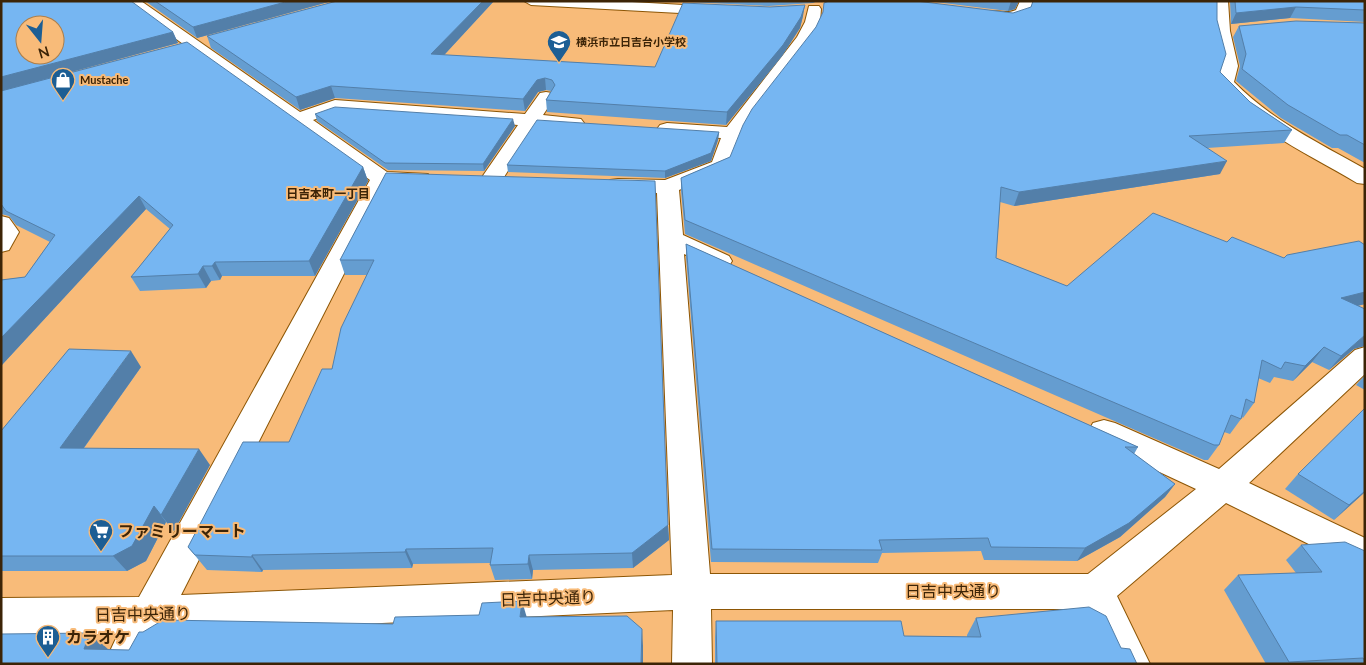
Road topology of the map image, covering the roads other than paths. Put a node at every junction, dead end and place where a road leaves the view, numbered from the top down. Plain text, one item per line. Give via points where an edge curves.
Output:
1 (131, 1) edge
2 (531, 1) edge
3 (1027, 1) edge
4 (1221, 1) edge
5 (734, 11) edge
6 (795, 11) edge
7 (971, 13) edge
8 (1242, 29) edge
9 (1222, 31) junction
10 (213, 40) edge
11 (194, 46) junction
12 (176, 51) edge
13 (546, 97) edge
14 (298, 119) junction
15 (530, 121) junction
16 (588, 124) edge
17 (646, 128) edge
18 (732, 133) junction
19 (382, 178) junction
20 (1365, 178) edge
21 (442, 179) edge
22 (491, 180) edge
23 (599, 184) edge
24 (668, 187) junction
25 (1, 223) edge
26 (671, 239) junction
27 (1, 246) edge
28 (743, 272) edge
29 (1365, 357) edge
30 (1078, 421) edge
31 (1223, 486) junction
32 (1365, 556) edge
33 (1095, 591) junction
34 (692, 592) junction
35 (149, 615) junction
36 (1, 616) edge
37 (124, 664) edge
38 (692, 664) edge
39 (1130, 664) edge

1 - 11 street
2 - 5 street
3 - 7 street via 1022,13 1010,18
4 - 9 street
6 - 18 street via 819,7 804,40
8 - 9 street
9 - 20 street via 1230,66 1225,84 1237,97
10 - 11 street
11 - 12 street
11 - 14 street
13 - 15 street
14 - 15 street via 335,106
14 - 19 street
15 - 16 street
15 - 22 street
17 - 18 street
18 - 24 street via 721,166
19 - 21 street
19 - 35 street
23 - 24 street
24 - 26 street
25 - 27 street via 7,232
26 - 28 street
26 - 34 street
29 - 31 street
30 - 31 street
31 - 32 street
31 - 33 street
33 - 34 street, 日吉中央通り
33 - 39 street
34 - 35 street, 日吉中央通り
34 - 38 street
35 - 36 street, 日吉中央通り
35 - 37 street

